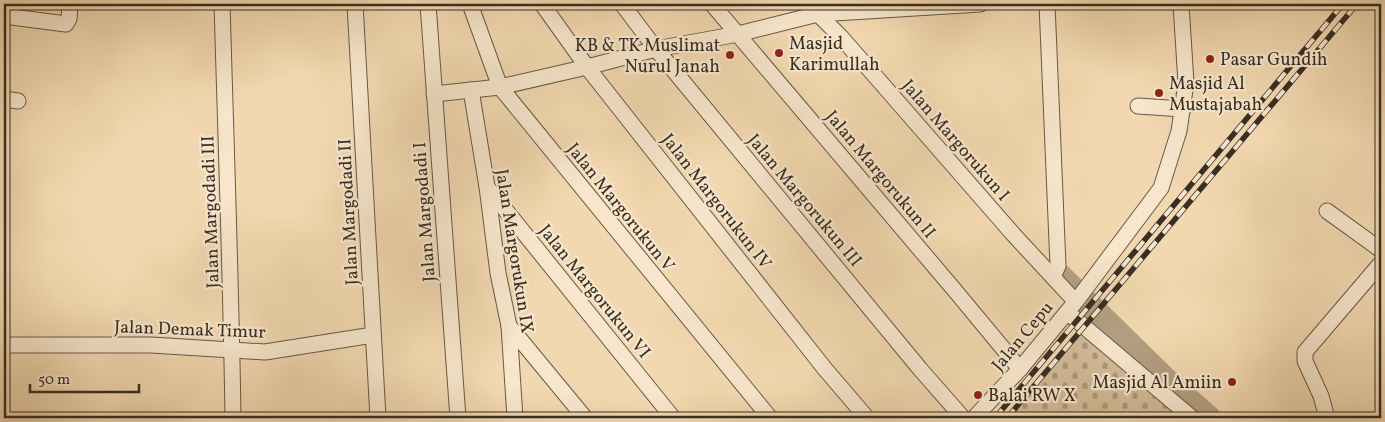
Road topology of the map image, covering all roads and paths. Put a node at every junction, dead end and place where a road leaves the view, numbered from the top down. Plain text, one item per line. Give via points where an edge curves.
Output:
1 (70, 4) edge
2 (222, 4) edge
3 (355, 4) edge
4 (428, 4) edge
5 (470, 4) edge
6 (542, 4) edge
7 (622, 4) edge
8 (712, 4) edge
9 (980, 4) edge
10 (1047, 4) edge
11 (1181, 4) edge
12 (818, 11) edge
13 (4, 16) edge
14 (738, 34) junction
15 (656, 49) junction
16 (587, 67) junction
17 (500, 87) junction
18 (470, 90) junction
19 (434, 94) junction
20 (1138, 106) dead end
21 (1183, 109) junction
22 (487, 186) junction
23 (1327, 211) dead end
24 (1381, 250) edge
25 (1381, 263) edge
26 (1055, 274) junction
27 (1075, 301) junction
28 (509, 326) junction
29 (373, 335) junction
30 (4, 345) edge
31 (232, 351) junction
32 (1020, 369) junction
33 (233, 418) edge
34 (378, 418) edge
35 (458, 418) edge
36 (515, 418) edge
37 (585, 418) edge
38 (673, 418) edge
39 (770, 418) edge
40 (867, 418) edge
41 (963, 418) edge
42 (974, 418) edge
43 (1192, 418) edge
44 (1327, 418) edge

1 - 13 street via 67,24
2 - 31 street, Jalan Margodadi III
3 - 29 street, Jalan Margodadi II
4 - 19 street, Jalan Margodadi I
5 - 17 street, Jalan Margorukun V
6 - 16 street, Jalan Margorukun IV
7 - 15 street, Jalan Margorukun III
8 - 14 street, Jalan Margorukun II
9 - 12 street
10 - 26 street via 1058,266
11 - 21 street, Jalan Cepu via 1186,83
12 - 14 street
12 - 26 street, Jalan Margorukun I via 984,203
14 - 15 street
14 - 32 street, Jalan Margorukun II
15 - 16 street
15 - 41 street, Jalan Margorukun III
16 - 17 street
16 - 40 street, Jalan Margorukun IV
17 - 18 street
17 - 39 street, Jalan Margorukun V
18 - 19 street
18 - 22 street, Jalan Margorukun IX
19 - 35 street, Jalan Margodadi I
20 - 21 street
21 - 27 street, Jalan Cepu via 1161,188
22 - 28 street, Jalan Margorukun IX
22 - 38 street, Jalan Margorukun VI
23 - 24 street
25 - 44 street via 1305,352 1305,361
26 - 27 street, Jalan Margorukun I
27 - 32 street, Jalan Cepu
27 - 43 street, Jalan Margorukun I
28 - 36 street, Jalan Margorukun IX
28 - 37 street
29 - 31 street, Jalan Demak Timur via 273,351
29 - 34 street, Jalan Margodadi II
30 - 31 street, Jalan Demak Timur via 151,345
31 - 33 street, Jalan Margodadi III
32 - 42 street, Jalan Cepu

